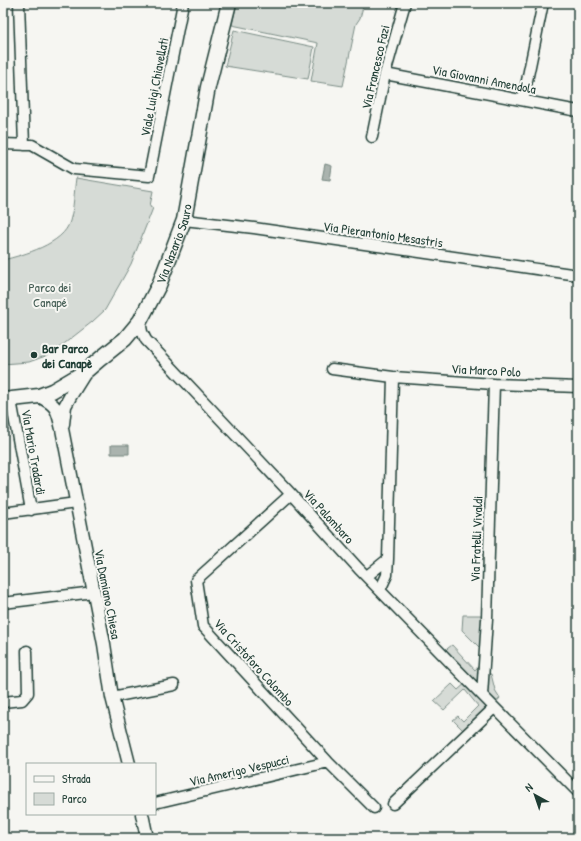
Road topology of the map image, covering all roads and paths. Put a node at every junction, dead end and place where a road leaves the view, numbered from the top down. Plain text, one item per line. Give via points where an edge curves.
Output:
1 (19, 3) edge
2 (183, 3) edge
3 (229, 3) edge
4 (405, 3) edge
5 (543, 3) edge
6 (385, 74) junction
7 (523, 100) junction
8 (578, 111) edge
9 (372, 137) dead end
10 (3, 144) edge
11 (24, 145) junction
12 (184, 220) junction
13 (578, 275) edge
14 (140, 321) junction
15 (125, 339) junction
16 (146, 340) junction
17 (332, 369) dead end
18 (86, 371) junction
19 (394, 377) junction
20 (494, 384) junction
21 (578, 388) edge
22 (39, 396) junction
23 (7, 400) edge
24 (62, 429) junction
25 (291, 494) junction
26 (76, 503) junction
27 (31, 510) junction
28 (3, 513) edge
29 (388, 558) junction
30 (367, 576) junction
31 (380, 590) junction
32 (94, 592) junction
33 (3, 603) edge
34 (26, 652) dead end
35 (174, 685) dead end
36 (482, 695) junction
37 (112, 697) junction
38 (3, 702) edge
39 (494, 708) junction
40 (328, 762) junction
41 (129, 763) edge
42 (578, 792) edge
43 (156, 803) edge
44 (393, 804) dead end
45 (374, 808) dead end
46 (142, 815) edge
47 (147, 838) edge

1 - 11 street
2 - 11 street, Viale Luigi Chiavellati via 149,176 74,169 32,145
3 - 12 main road, Via Nazario Sauro via 208,87
4 - 6 street, Via Francesco Fazi
5 - 7 street
6 - 7 street, Via Giovanni Amendola
6 - 9 street, Via Francesco Fazi
7 - 8 street, Via Giovanni Amendola
10 - 11 street
12 - 13 street, Via Pierantonio Mesastris
12 - 14 main road, Via Nazario Sauro via 159,286
14 - 15 main road, Via Nazario Sauro
14 - 16 street, Via Palombaro
15 - 16 street
15 - 18 main road, Via Nazario Sauro
16 - 25 street, Via Palombaro
17 - 19 street, Via Marco Polo
18 - 22 main road, Via Nazario Sauro
18 - 24 street, Via Damiano Chiesa via 65,406
19 - 20 street, Via Marco Polo
19 - 29 street
20 - 21 street, Via Marco Polo
20 - 36 street, Via Fratelli Vivaldi via 487,619
22 - 23 main road, Via Nazario Sauro
22 - 24 street, Via Damiano Chiesa via 53,403
23 - 27 street, Via Mario Tradardi
24 - 26 street, Via Damiano Chiesa
25 - 30 street, Via Palombaro
25 - 40 street, Via Cristoforo Colombo via 196,580 203,626
26 - 27 street
26 - 32 street, Via Damiano Chiesa
27 - 28 street
29 - 30 street
29 - 31 street via 387,575
30 - 31 street, Via Palombaro
31 - 36 street, Via Palombaro
32 - 33 street
32 - 37 street, Via Damiano Chiesa
34 - 38 street via 28,693 22,700
35 - 37 street
36 - 39 street, Via Palombaro
37 - 41 street, Via Damiano Chiesa
39 - 42 street, Via Palombaro
39 - 44 street
40 - 43 street, Via Amerigo Vespucci
40 - 45 street, Via Cristoforo Colombo
46 - 47 street

